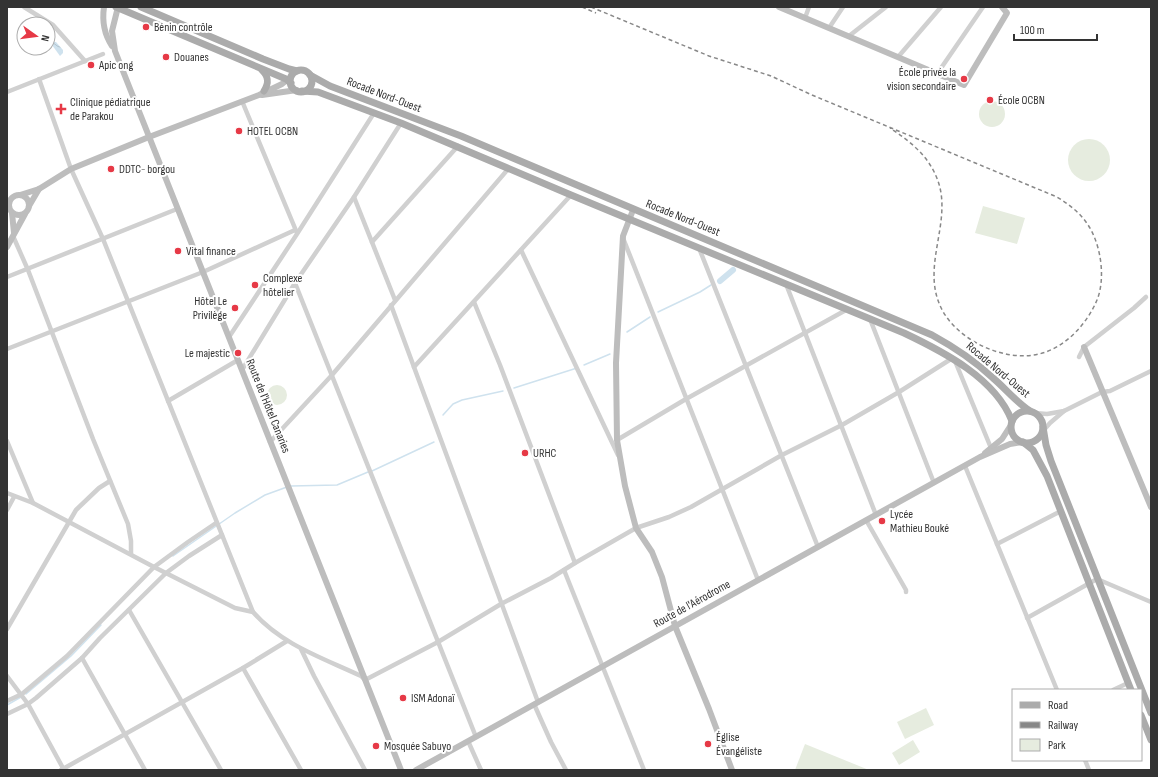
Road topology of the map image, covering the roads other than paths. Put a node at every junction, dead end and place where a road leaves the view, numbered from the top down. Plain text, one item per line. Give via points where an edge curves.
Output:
1 (24, 7) edge
2 (104, 7) edge
3 (117, 7) edge
4 (141, 7) edge
5 (779, 7) edge
6 (809, 7) edge
7 (843, 7) edge
8 (886, 7) edge
9 (941, 7) edge
10 (983, 7) edge
11 (1002, 7) edge
12 (804, 18) junction
13 (829, 28) junction
14 (849, 36) junction
15 (114, 51) junction
16 (103, 54) dead end
17 (898, 57) junction
18 (85, 61) junction
19 (259, 68) junction
20 (297, 71) junction
21 (937, 74) junction
22 (310, 75) junction
23 (39, 80) junction
24 (290, 80) junction
25 (299, 91) junction
26 (7, 92) edge
27 (261, 93) junction
28 (242, 101) junction
29 (374, 113) junction
30 (401, 123) junction
31 (149, 137) junction
32 (458, 146) junction
33 (508, 168) junction
34 (71, 169) junction
35 (39, 189) junction
36 (20, 195) junction
37 (571, 195) junction
38 (354, 197) junction
39 (9, 199) edge
40 (29, 206) junction
41 (177, 209) junction
42 (633, 210) junction
43 (10, 211) edge
44 (24, 214) junction
45 (630, 219) junction
46 (296, 232) junction
47 (13, 235) junction
48 (623, 236) junction
49 (103, 239) junction
50 (372, 242) junction
51 (7, 247) edge
52 (700, 248) junction
53 (521, 250) junction
54 (28, 270) junction
55 (203, 272) junction
56 (7, 277) edge
57 (295, 283) junction
58 (786, 284) junction
59 (1146, 297) dead end
60 (396, 300) junction
61 (128, 301) junction
62 (474, 302) junction
63 (391, 305) junction
64 (846, 310) junction
65 (870, 320) junction
66 (52, 331) junction
67 (805, 333) junction
68 (229, 337) junction
69 (1084, 347) junction
70 (7, 349) edge
71 (1079, 357) dead end
72 (238, 360) junction
73 (953, 360) junction
74 (746, 366) junction
75 (414, 367) junction
76 (242, 370) junction
77 (1151, 371) edge
78 (332, 375) junction
79 (899, 392) junction
80 (1102, 392) junction
81 (686, 399) junction
82 (168, 401) junction
83 (1064, 411) junction
84 (1033, 412) junction
85 (1011, 423) junction
86 (842, 425) junction
87 (1042, 430) junction
88 (617, 440) junction
89 (7, 441) edge
90 (270, 442) junction
91 (1023, 442) junction
92 (991, 448) junction
93 (782, 455) junction
94 (619, 456) junction
95 (980, 457) junction
96 (965, 466) junction
97 (110, 481) junction
98 (934, 482) junction
99 (723, 489) junction
100 (7, 493) edge
101 (14, 497) junction
102 (33, 503) junction
103 (1151, 507) edge
104 (7, 510) edge
105 (1061, 511) junction
106 (876, 515) junction
107 (866, 520) junction
108 (69, 522) junction
109 (216, 523) junction
110 (636, 528) junction
111 (222, 535) junction
112 (997, 544) junction
113 (818, 547) junction
114 (131, 554) junction
115 (575, 562) junction
116 (154, 567) junction
117 (564, 570) junction
118 (166, 573) junction
119 (1097, 579) junction
120 (758, 580) junction
121 (1089, 584) junction
122 (906, 592) dead end
123 (1151, 602) edge
124 (501, 604) junction
125 (129, 610) junction
126 (253, 612) junction
127 (1027, 618) junction
128 (8, 626) edge
129 (675, 626) junction
130 (286, 641) junction
131 (438, 642) junction
132 (302, 649) junction
133 (82, 658) junction
134 (602, 667) junction
135 (243, 668) junction
136 (7, 676) edge
137 (364, 680) junction
138 (1130, 686) edge
139 (1056, 689) edge
140 (1117, 689) edge
141 (1141, 689) edge
142 (1142, 692) edge
143 (22, 694) junction
144 (7, 701) edge
145 (182, 702) junction
146 (536, 703) junction
147 (28, 704) junction
148 (7, 714) edge
149 (1151, 714) edge
150 (1142, 718) edge
151 (125, 734) junction
152 (476, 737) junction
153 (1151, 740) edge
154 (468, 741) junction
155 (62, 770) edge
156 (145, 770) edge
157 (221, 770) edge
158 (301, 770) edge
159 (365, 770) edge
160 (401, 770) edge
161 (416, 770) edge
162 (481, 770) edge
163 (566, 770) edge
164 (644, 770) edge
165 (732, 770) edge

1 - 18 street via 53,25
2 - 15 street, Route de l'Hôtel Canaries via 105,31
3 - 15 street, Route de l'Hôtel Canaries via 112,31
3 - 19 main road
4 - 20 main road
5 - 12 street
6 - 12 street
7 - 13 street
8 - 14 street
9 - 17 street
10 - 21 street
11 - 21 street via 1007,13 964,85
12 - 13 street
13 - 14 street
14 - 17 street
15 - 31 street, Route de l'Hôtel Canaries
16 - 18 street
17 - 21 street
18 - 23 street
19 - 24 main road
19 - 27 main road via 267,77 268,84
20 - 22 main road via 306,71
20 - 24 main road
22 - 25 main road via 311,84 308,89
22 - 42 main road, Rocade Nord-Ouest via 330,86 461,136
23 - 26 street
23 - 34 street
24 - 25 main road
24 - 27 street
25 - 27 street
25 - 29 main road, Rocade Nord-Ouest via 318,92
27 - 28 street
28 - 31 street
28 - 46 street
29 - 30 main road, Rocade Nord-Ouest
29 - 46 street
30 - 32 main road, Rocade Nord-Ouest
30 - 38 street
31 - 34 street
31 - 41 street, Route de l'Hôtel Canaries
32 - 33 main road, Rocade Nord-Ouest
32 - 50 street
33 - 37 main road, Rocade Nord-Ouest
33 - 60 street
34 - 35 street
34 - 49 street
35 - 36 street
35 - 40 street
36 - 39 street
36 - 40 street via 25,197
37 - 45 main road, Rocade Nord-Ouest
37 - 53 street
38 - 50 street
38 - 57 street
39 - 43 street
40 - 44 street
41 - 49 street
41 - 55 street, Route de l'Hôtel Canaries
42 - 45 street
42 - 84 main road, Rocade Nord-Ouest via 932,335 969,358
43 - 44 street via 20,216
43 - 47 street
44 - 47 street
45 - 48 street
45 - 52 main road, Rocade Nord-Ouest
46 - 55 street
46 - 68 street
47 - 51 street
47 - 54 street
48 - 81 street
48 - 88 street via 617,329
49 - 54 street
49 - 61 street
50 - 60 street
52 - 58 main road, Rocade Nord-Ouest
52 - 74 street
53 - 62 street
53 - 94 street
54 - 56 street
54 - 66 street
55 - 61 street
55 - 68 street, Route de l'Hôtel Canaries
57 - 76 street
57 - 78 street
58 - 64 main road, Rocade Nord-Ouest
58 - 67 street
59 - 69 street
60 - 63 street
61 - 66 street
61 - 82 street
62 - 75 street
62 - 115 street
63 - 75 street
63 - 78 street
64 - 65 main road, Rocade Nord-Ouest
64 - 67 street
65 - 73 main road, Rocade Nord-Ouest via 918,340
65 - 79 street
66 - 70 street
66 - 97 street
67 - 74 street
67 - 86 street
68 - 72 street, Route de l'Hôtel Canaries
69 - 71 street
69 - 80 street
72 - 76 street, Route de l'Hôtel Canaries
72 - 82 street
73 - 79 street
73 - 85 main road, Rocade Nord-Ouest via 995,393
73 - 92 street
74 - 81 street
74 - 93 street
75 - 124 street
76 - 90 street, Route de l'Hôtel Canaries
77 - 80 street
78 - 90 street
78 - 131 street
79 - 86 street
79 - 98 street
80 - 83 street
80 - 103 street
81 - 88 street
81 - 99 street
82 - 109 street
83 - 84 street via 1047,414
83 - 87 street
84 - 85 main road via 1018,413
84 - 87 main road via 1041,420
85 - 91 main road via 1013,434
85 - 92 street, Route de l'Aérodrome via 1002,439
86 - 93 street
86 - 106 street
87 - 91 main road via 1034,441
87 - 119 main road
88 - 94 street
89 - 102 street
90 - 137 street, Route de l'Hôtel Canaries
91 - 95 street, Route de l'Aérodrome via 1010,444
91 - 105 main road via 1033,450 1040,461
92 - 95 street, Route de l'Aérodrome
93 - 99 street
93 - 113 street
94 - 110 street
95 - 96 street, Route de l'Aérodrome
96 - 98 street, Route de l'Aérodrome
96 - 112 street
97 - 108 street via 87,498
97 - 114 street via 128,524 132,540
98 - 106 street, Route de l'Aérodrome
99 - 110 street via 669,517
99 - 120 street
100 - 101 street
101 - 102 street
101 - 104 street
102 - 108 street
105 - 112 street
105 - 121 main road
106 - 107 street, Route de l'Aérodrome
107 - 113 street, Route de l'Aérodrome
107 - 122 street
108 - 114 street
108 - 128 street
109 - 111 street
109 - 116 street
110 - 115 street
110 - 129 street via 652,552 662,577
111 - 118 street
111 - 126 street
112 - 127 street
113 - 120 street, Route de l'Aérodrome
114 - 116 street
115 - 117 street
116 - 118 street
116 - 143 street via 67,656
117 - 124 street
117 - 134 street
118 - 125 street
118 - 126 street via 235,608
119 - 121 street
119 - 123 street
119 - 141 main road
120 - 129 street, Route de l'Aérodrome
121 - 127 street
121 - 138 main road
124 - 131 street
124 - 146 street
125 - 133 street
125 - 145 street
126 - 130 street via 263,624
127 - 139 street
129 - 134 street, Route de l'Aérodrome
129 - 165 street
130 - 132 street
130 - 135 street
131 - 137 street
131 - 152 street
132 - 137 street via 361,676
132 - 159 street
133 - 147 street
133 - 151 street
134 - 146 street, Route de l'Aérodrome
134 - 164 street
135 - 145 street
135 - 158 street
136 - 143 street
137 - 160 street, Route de l'Hôtel Canaries
138 - 140 street
142 - 149 main road
143 - 144 street
143 - 147 street
145 - 151 street
145 - 157 street
146 - 152 street, Route de l'Aérodrome
146 - 163 street via 550,742
147 - 148 street
147 - 155 street
150 - 153 main road
151 - 155 street
151 - 156 street
152 - 154 street, Route de l'Aérodrome
154 - 161 street, Route de l'Aérodrome
154 - 162 street

